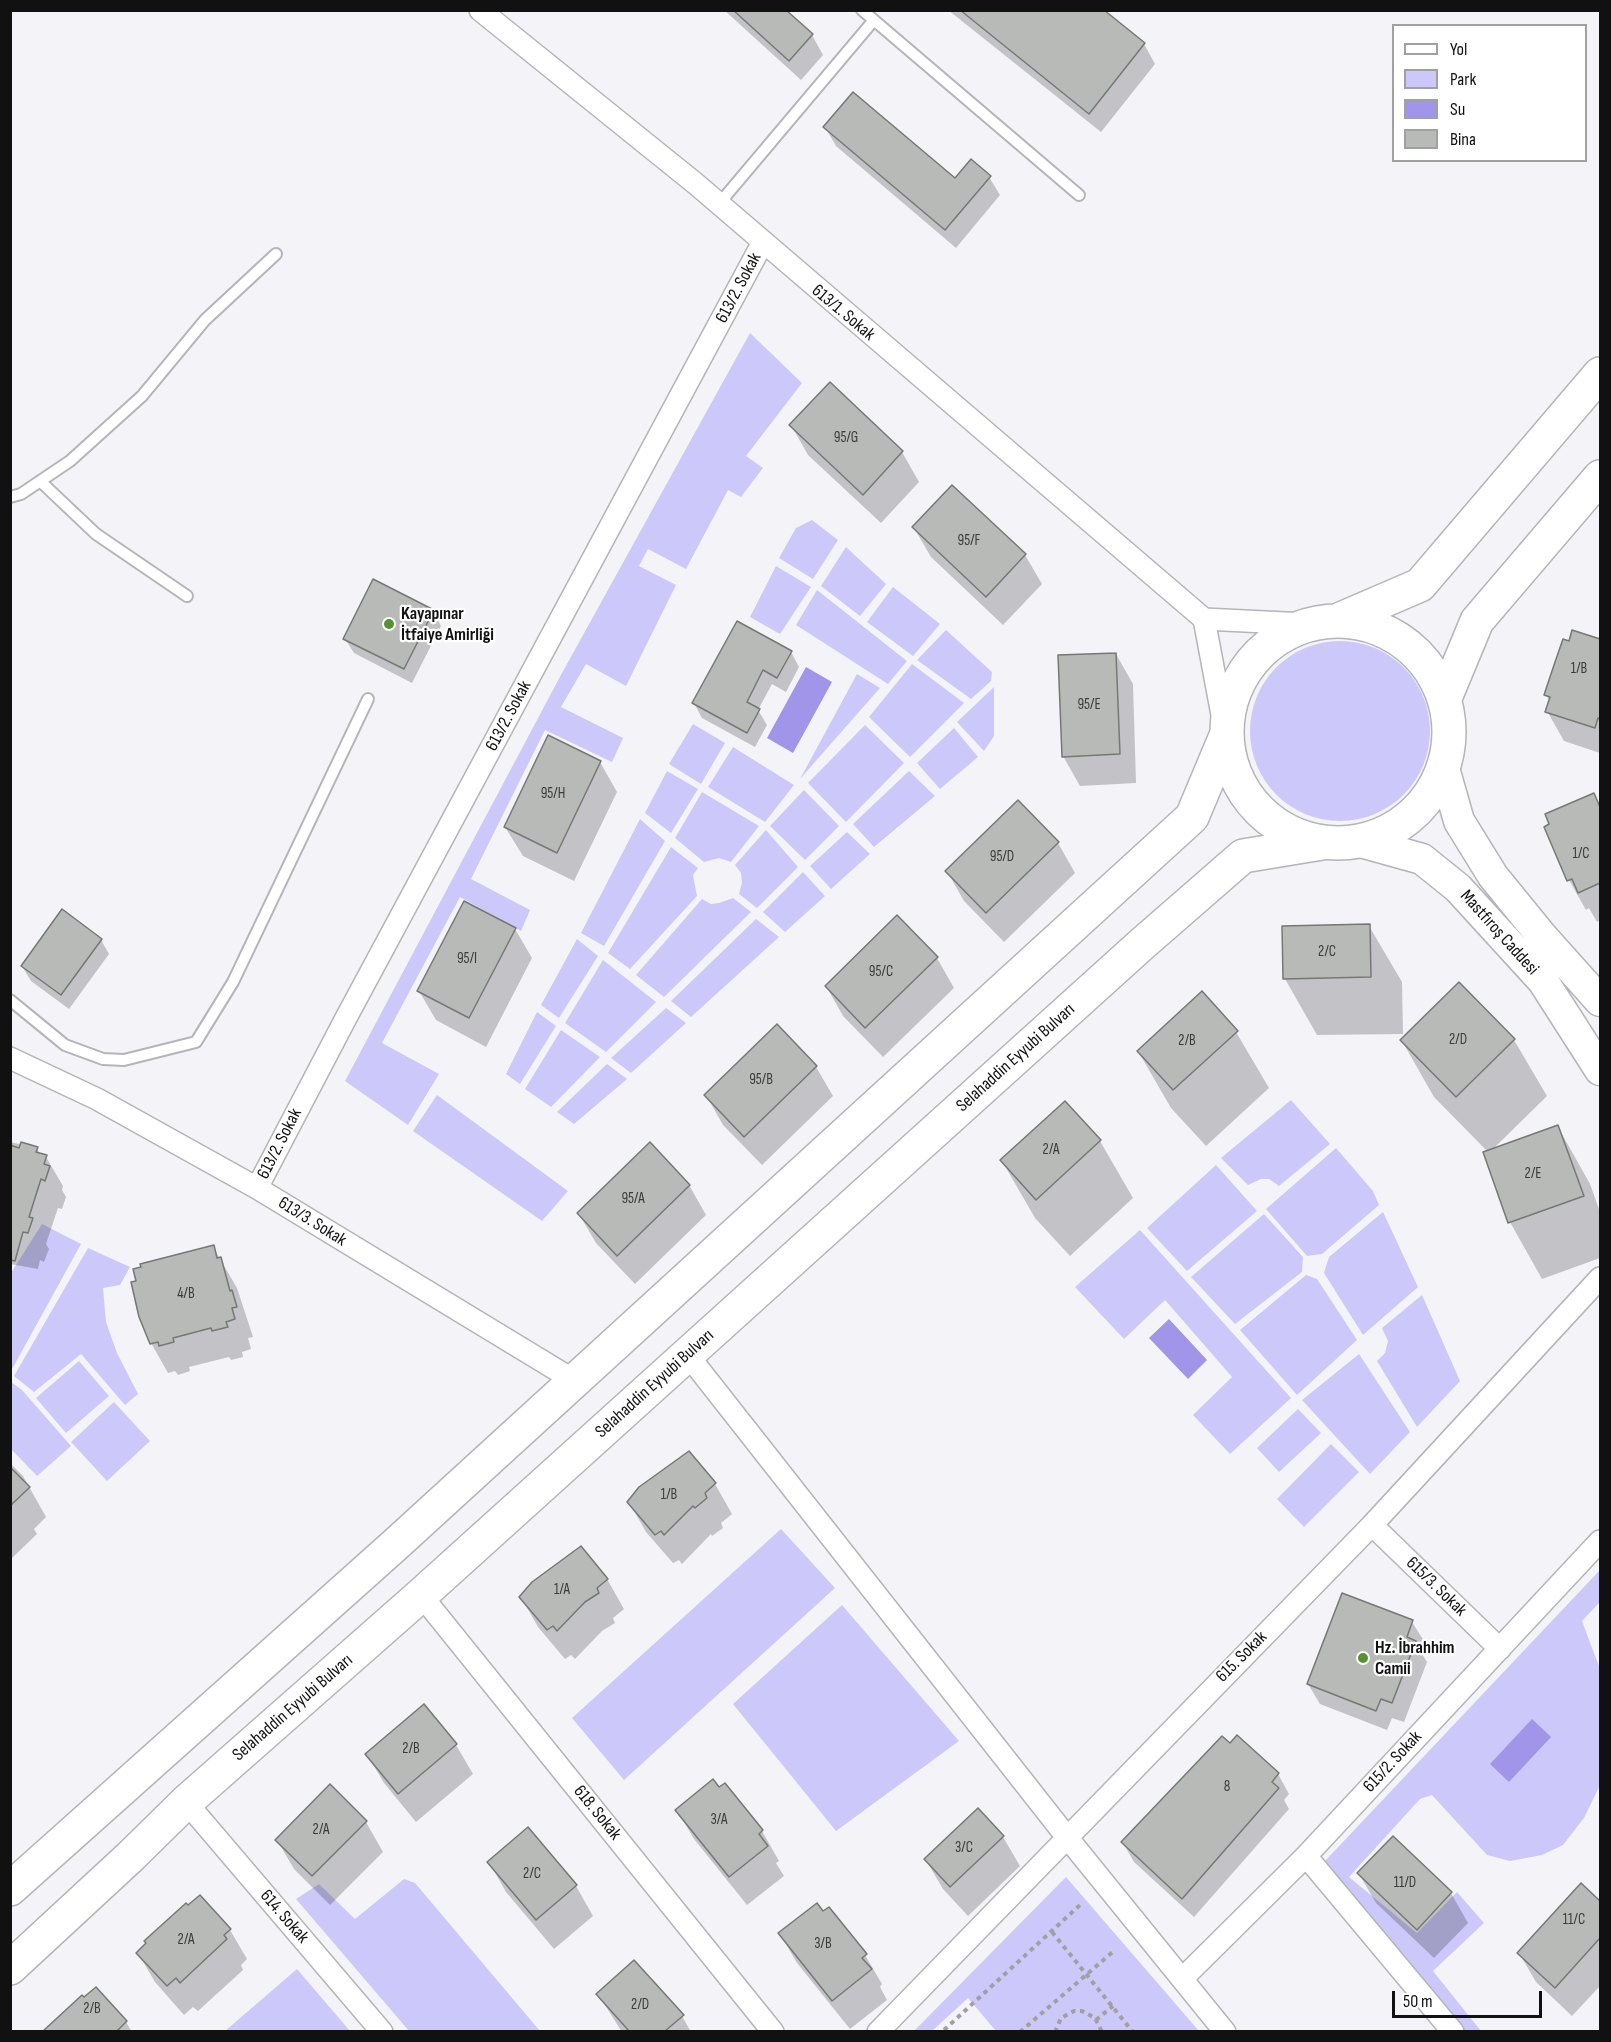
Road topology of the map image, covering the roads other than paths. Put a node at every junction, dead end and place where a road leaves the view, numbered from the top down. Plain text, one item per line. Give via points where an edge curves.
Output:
1 (480, 10) edge
2 (862, 10) edge
3 (874, 20) junction
4 (1078, 195) dead end
5 (718, 205) junction
6 (762, 244) junction
7 (276, 254) dead end
8 (1600, 374) edge
9 (1600, 477) edge
10 (40, 481) junction
11 (10, 497) edge
12 (187, 596) dead end
13 (1204, 619) junction
14 (1341, 619) junction
15 (1306, 624) junction
16 (1445, 698) junction
17 (368, 699) dead end
18 (1226, 736) junction
19 (1444, 768) junction
20 (1361, 842) junction
21 (1322, 843) junction
22 (10, 1000) edge
23 (1600, 1001) edge
24 (10, 1058) edge
25 (1600, 1070) edge
26 (257, 1188) junction
27 (1600, 1278) edge
28 (687, 1354) junction
29 (575, 1382) junction
30 (1372, 1525) junction
31 (1600, 1541) edge
32 (421, 1595) junction
33 (1500, 1649) junction
34 (186, 1802) junction
35 (1066, 1836) junction
36 (1306, 1856) junction
37 (10, 1889) edge
38 (10, 1968) edge
39 (1182, 1979) junction
40 (382, 2031) edge
41 (773, 2031) edge
42 (878, 2031) edge
43 (1225, 2031) edge
44 (1453, 2031) edge

1 - 5 street, 613/1. Sokak
2 - 3 lane
3 - 4 lane
3 - 5 lane
5 - 6 street, 613/1. Sokak
6 - 13 street, 613/1. Sokak
6 - 26 street, 613/2. Sokak
7 - 10 lane via 205,320 142,396 70,461
8 - 14 main road via 1420,585
9 - 16 main road via 1477,621
10 - 11 lane
10 - 12 lane via 96,534
13 - 15 street
13 - 18 street
14 - 15 main road
14 - 16 main road via 1375,625 1406,642 1430,667
15 - 18 main road via 1275,639 1249,663 1231,698
16 - 19 main road via 1450,733
17 - 22 lane via 234,982 196,1042 124,1060 103,1059 65,1045
18 - 21 main road via 1234,774 1255,807 1285,831
18 - 29 main road via 1192,817
19 - 20 main road via 1426,802 1397,827
19 - 23 main road, Mastfıroş Caddesi via 1459,821 1493,876
20 - 21 main road
20 - 25 main road, Mastfıroş Caddesi via 1422,859 1458,888 1543,981
21 - 28 main road, Selahaddin Eyyubi Bulvarı via 1243,856
24 - 26 street, 613/3. Sokak via 97,1099
26 - 29 street, 613/3. Sokak
27 - 30 street, 615. Sokak
28 - 32 main road, Selahaddin Eyyubi Bulvarı
28 - 35 street
29 - 37 main road
30 - 33 street, 615/3. Sokak
30 - 35 street, 615. Sokak
31 - 33 street, 615/2. Sokak
32 - 34 main road, Selahaddin Eyyubi Bulvarı
32 - 41 street, 618. Sokak
33 - 36 street, 615/2. Sokak
34 - 38 main road, Selahaddin Eyyubi Bulvarı
34 - 40 street, 614. Sokak
35 - 39 street
35 - 42 street, 615. Sokak
36 - 39 street, 615/2. Sokak
36 - 44 street
39 - 43 street

